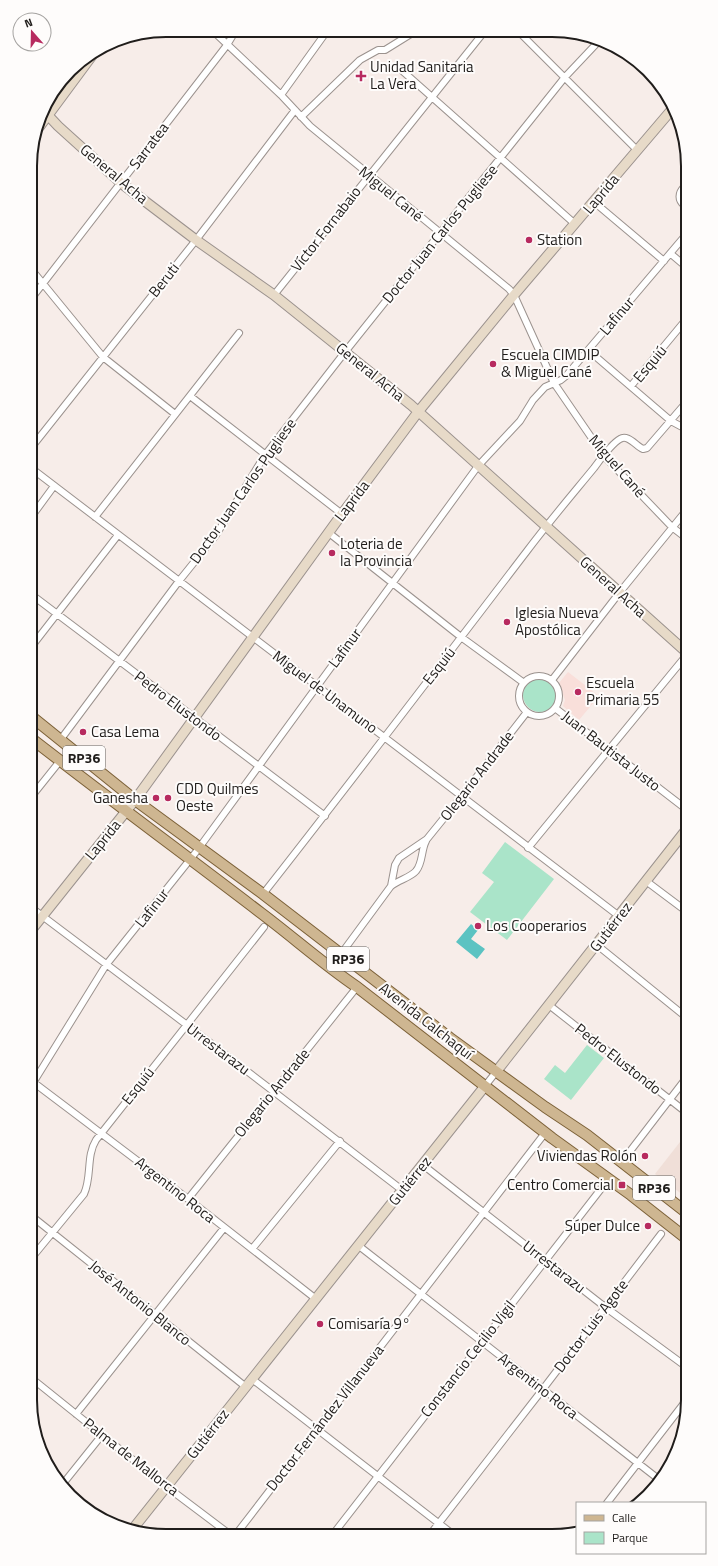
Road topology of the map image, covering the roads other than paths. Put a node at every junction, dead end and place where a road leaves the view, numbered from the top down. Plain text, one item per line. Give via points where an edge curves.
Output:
1 (219, 37) edge
2 (232, 37) edge
3 (323, 37) edge
4 (404, 37) edge
5 (480, 37) edge
6 (524, 37) edge
7 (227, 45) junction
8 (596, 45) edge
9 (398, 67) dead end
10 (80, 70) edge
11 (565, 77) junction
12 (281, 95) junction
13 (432, 96) junction
14 (52, 105) edge
15 (295, 110) junction
16 (669, 113) edge
17 (48, 115) edge
18 (301, 117) junction
19 (637, 150) junction
20 (501, 159) junction
21 (369, 175) junction
22 (121, 183) junction
23 (681, 192) edge
24 (681, 201) edge
25 (594, 202) junction
26 (575, 224) junction
27 (440, 234) junction
28 (196, 240) junction
29 (681, 241) edge
30 (671, 254) junction
31 (664, 262) junction
32 (681, 262) edge
33 (37, 277) edge
34 (42, 284) junction
35 (37, 291) edge
36 (274, 295) junction
37 (514, 295) junction
38 (681, 326) edge
39 (239, 333) dead end
40 (588, 350) junction
41 (345, 352) junction
42 (103, 357) junction
43 (554, 383) junction
44 (631, 386) junction
45 (190, 396) junction
46 (681, 409) edge
47 (418, 412) junction
48 (175, 414) junction
49 (671, 421) junction
50 (681, 426) edge
51 (37, 440) edge
52 (265, 455) junction
53 (604, 456) junction
54 (478, 466) junction
55 (37, 473) edge
56 (54, 486) junction
57 (37, 509) edge
58 (342, 514) junction
59 (95, 517) junction
60 (681, 517) edge
61 (546, 526) junction
62 (672, 527) junction
63 (329, 532) junction
64 (681, 534) edge
65 (118, 535) junction
66 (179, 581) junction
67 (392, 582) junction
68 (620, 592) junction
69 (37, 599) edge
70 (56, 614) junction
71 (253, 637) junction
72 (461, 637) junction
73 (37, 639) edge
74 (681, 647) edge
75 (119, 661) junction
76 (681, 662) edge
77 (552, 680) junction
78 (524, 684) junction
79 (317, 687) junction
80 (555, 708) junction
81 (527, 712) junction
82 (194, 719) junction
83 (37, 721) edge
84 (384, 737) junction
85 (61, 739) junction
86 (37, 743) edge
87 (608, 750) junction
88 (60, 761) junction
89 (258, 766) junction
90 (37, 790) edge
91 (461, 797) junction
92 (135, 800) junction
93 (681, 805) edge
94 (125, 812) junction
95 (325, 816) junction
96 (681, 836) edge
97 (427, 839) junction
98 (200, 847) junction
99 (528, 848) junction
100 (190, 860) junction
101 (646, 881) junction
102 (391, 886) junction
103 (263, 894) junction
104 (681, 907) edge
105 (37, 912) edge
106 (42, 916) junction
107 (619, 916) junction
108 (37, 923) edge
109 (264, 927) dead end
110 (597, 945) junction
111 (341, 954) junction
112 (106, 965) junction
113 (357, 987) junction
114 (549, 1005) junction
115 (681, 1013) edge
116 (187, 1025) junction
117 (496, 1072) junction
118 (37, 1077) edge
119 (37, 1084) edge
120 (681, 1085) edge
121 (485, 1086) junction
122 (274, 1092) junction
123 (670, 1099) junction
124 (681, 1109) edge
125 (545, 1133) junction
126 (102, 1134) junction
127 (340, 1142) junction
128 (621, 1163) junction
129 (423, 1165) junction
130 (604, 1186) dead end
131 (402, 1190) junction
132 (188, 1199) junction
133 (681, 1208) edge
134 (485, 1213) junction
135 (37, 1220) edge
136 (224, 1228) junction
137 (52, 1233) junction
138 (661, 1234) dead end
139 (681, 1234) edge
140 (359, 1246) junction
141 (252, 1249) junction
142 (37, 1252) edge
143 (545, 1260) junction
144 (420, 1295) junction
145 (316, 1299) junction
146 (605, 1306) junction
147 (155, 1315) junction
148 (481, 1342) junction
149 (681, 1363) edge
150 (252, 1379) junction
151 (37, 1385) edge
152 (246, 1387) junction
153 (543, 1389) junction
154 (681, 1407) edge
155 (76, 1414) junction
156 (317, 1429) junction
157 (102, 1435) junction
158 (638, 1463) junction
159 (377, 1476) junction
160 (656, 1476) edge
161 (66, 1481) edge
162 (167, 1487) junction
163 (609, 1502) edge
164 (438, 1523) junction
165 (136, 1525) edge
166 (223, 1529) edge
167 (240, 1529) edge
168 (336, 1529) edge
169 (434, 1529) edge
170 (446, 1529) edge

1 - 7 street, Miguel Cané
2 - 7 street, Sarratea
3 - 12 street
4 - 18 street via 385,50 378,50 360,60
5 - 13 street, Víctor Fornabaio
6 - 11 street
7 - 12 street, Miguel Cané
7 - 22 street, Sarratea
8 - 11 street, Doctor Juan Carlos Pugliese
9 - 13 street
10 - 14 street
11 - 19 street
11 - 20 street, Doctor Juan Carlos Pugliese
12 - 15 street, Miguel Cané
13 - 20 street
13 - 21 street, Víctor Fornabaio
15 - 18 street, Miguel Cané
15 - 28 street, Beruti
16 - 19 street, Laprida
17 - 22 street, General Acha
18 - 21 street, Miguel Cané
19 - 25 street, Laprida
20 - 26 street
20 - 27 street, Doctor Juan Carlos Pugliese
21 - 27 street, Miguel Cané
21 - 36 street, Víctor Fornabaio
22 - 28 street, General Acha
22 - 34 street, Sarratea
23 - 24 street
25 - 26 street, Laprida
25 - 31 street
26 - 37 street, Laprida
27 - 37 street, Miguel Cané
27 - 41 street, Doctor Juan Carlos Pugliese
28 - 36 street, General Acha
28 - 42 street, Beruti
29 - 30 street, Lafinur
30 - 31 street, Lafinur
30 - 32 street
31 - 40 street, Lafinur
33 - 34 street
34 - 35 street, Sarratea
34 - 42 street
36 - 41 street, General Acha
37 - 43 street, Miguel Cané
37 - 47 street, Laprida
38 - 44 street, Esquiú
39 - 45 street
40 - 43 street, Lafinur via 566,376
40 - 44 street
41 - 47 street, General Acha
41 - 52 street, Doctor Juan Carlos Pugliese
42 - 48 street
42 - 51 street, Beruti
43 - 53 street, Miguel Cané
43 - 54 street, Lafinur via 545,387 520,421
44 - 49 street
45 - 48 street
45 - 52 street
46 - 49 street
47 - 54 street, General Acha
47 - 58 street, Laprida
48 - 59 street
49 - 50 street
49 - 53 street, Esquiú via 650,445 643,449 626,437 618,440
52 - 58 street
52 - 66 street, Doctor Juan Carlos Pugliese via 216,535
53 - 61 street, Esquiú
53 - 62 street, Miguel Cané
54 - 61 street, General Acha
54 - 67 street, Lafinur
55 - 56 street, Miguel de Unamuno
56 - 57 street
56 - 59 street, Miguel de Unamuno
58 - 63 street, Laprida
59 - 65 street, Miguel de Unamuno
60 - 62 street
61 - 68 street, General Acha
61 - 72 street, Esquiú
62 - 64 street, Miguel Cané
62 - 68 street
63 - 67 street
63 - 71 street, Laprida
65 - 66 street, Miguel de Unamuno
65 - 70 street
66 - 71 street, Miguel de Unamuno
66 - 75 street, Doctor Juan Carlos Pugliese
67 - 72 street
67 - 79 street, Lafinur
68 - 74 street, General Acha
68 - 77 street
69 - 70 street, Pedro Elustondo
70 - 73 street
70 - 75 street, Pedro Elustondo
71 - 79 street, Miguel de Unamuno
71 - 82 street, Laprida
72 - 78 street
72 - 84 street, Esquiú
75 - 82 street, Pedro Elustondo
75 - 85 street, Doctor Juan Carlos Pugliese
76 - 87 street
77 - 78 street via 534,677
77 - 80 street via 559,696
78 - 81 street via 519,695
79 - 84 street, Miguel de Unamuno
79 - 89 street, Lafinur
80 - 81 street via 539,716
80 - 87 street, Juan Bautista Justo
81 - 91 street, Olegario Andrade
82 - 89 street, Pedro Elustondo
82 - 92 street, Laprida
83 - 85 main road, Avenida Calchaquí / RP36
84 - 91 street, Miguel de Unamuno
84 - 95 street, Esquiú
85 - 92 main road, Avenida Calchaquí / RP36
86 - 88 main road, Avenida Calchaquí / RP36
87 - 93 street, Juan Bautista Justo
87 - 99 street
88 - 90 street
88 - 94 main road, Avenida Calchaquí / RP36
89 - 95 street, Pedro Elustondo
89 - 98 street, Lafinur
91 - 97 street, Olegario Andrade
91 - 99 street, Miguel de Unamuno
92 - 94 street, Laprida
92 - 98 main road, Avenida Calchaquí / RP36
94 - 100 main road, Avenida Calchaquí / RP36
94 - 106 street, Laprida
95 - 103 street, Esquiú
96 - 101 street, Gutiérrez
97 - 102 street, Olegario Andrade via 399,858
97 - 102 street, Olegario Andrade via 416,871
98 - 100 street, Lafinur
98 - 103 main road, Avenida Calchaquí / RP36
99 - 107 street, Miguel de Unamuno
100 - 112 street, Lafinur
100 - 113 main road, Avenida Calchaquí / RP36
101 - 104 street
101 - 107 street, Gutiérrez
102 - 111 street, Olegario Andrade
103 - 111 main road, Avenida Calchaquí / RP36
105 - 106 street, Urrestarazu
106 - 108 street, Laprida
106 - 112 street, Urrestarazu
107 - 110 street, Gutiérrez
109 - 116 street, Esquiú
110 - 114 street, Gutiérrez
110 - 115 street
111 - 117 main road, Avenida Calchaquí / RP36
112 - 116 street, Urrestarazu
112 - 118 street, Lafinur
113 - 121 main road, Avenida Calchaquí / RP36
113 - 122 street, Olegario Andrade
114 - 117 street, Gutiérrez
114 - 123 street, Pedro Elustondo
116 - 122 street, Urrestarazu
116 - 126 street, Esquiú
117 - 121 street, Gutiérrez
117 - 128 main road, Avenida Calchaquí / RP36 via 587,1135
119 - 126 street, Argentino Roca
120 - 123 street
121 - 125 main road, Avenida Calchaquí / RP36
121 - 129 street, Gutiérrez
122 - 127 street, Urrestarazu
122 - 132 street, Olegario Andrade
123 - 124 street, Pedro Elustondo
123 - 128 street
125 - 134 street, Doctor Fernández Villanueva
125 - 139 main road, Avenida Calchaquí / RP36
126 - 132 street, Argentino Roca
126 - 137 street, Esquiú via 92,1148 86,1189
127 - 131 street, Urrestarazu
127 - 141 street
128 - 133 main road, Avenida Calchaquí / RP36
129 - 131 street, Gutiérrez
129 - 134 street, Urrestarazu
130 - 143 street, Constancio Cecilio Vigil
131 - 140 street, Gutiérrez
132 - 136 street, Argentino Roca
134 - 143 street, Urrestarazu
134 - 144 street, Doctor Fernández Villanueva
135 - 137 street, José Antonio Blanco
136 - 141 street, Argentino Roca
136 - 147 street
137 - 142 street, Esquiú
137 - 147 street, José Antonio Blanco
138 - 146 street, Doctor Luis Agote
140 - 144 street, Argentino Roca
140 - 145 street, Gutiérrez
141 - 145 street, Argentino Roca
143 - 146 street, Urrestarazu
143 - 148 street, Constancio Cecilio Vigil
144 - 148 street, Argentino Roca
144 - 156 street, Doctor Fernández Villanueva
145 - 150 street, Gutiérrez
146 - 149 street, Urrestarazu
146 - 153 street, Doctor Luis Agote
147 - 152 street, José Antonio Blanco
147 - 155 street
148 - 153 street, Argentino Roca
148 - 159 street, Constancio Cecilio Vigil
150 - 152 street, Gutiérrez
150 - 156 street
151 - 155 street, Palma de Mallorca
152 - 162 street, Gutiérrez
153 - 158 street, Argentino Roca
153 - 164 street, Doctor Luis Agote
154 - 158 street
155 - 157 street, Palma de Mallorca
156 - 159 street
156 - 167 street, Doctor Fernández Villanueva
157 - 161 street
157 - 162 street, Palma de Mallorca
158 - 160 street, Argentino Roca
158 - 163 street
159 - 164 street
159 - 168 street, Constancio Cecilio Vigil
162 - 165 street, Gutiérrez
162 - 166 street, Palma de Mallorca
164 - 169 street, Doctor Luis Agote
164 - 170 street

